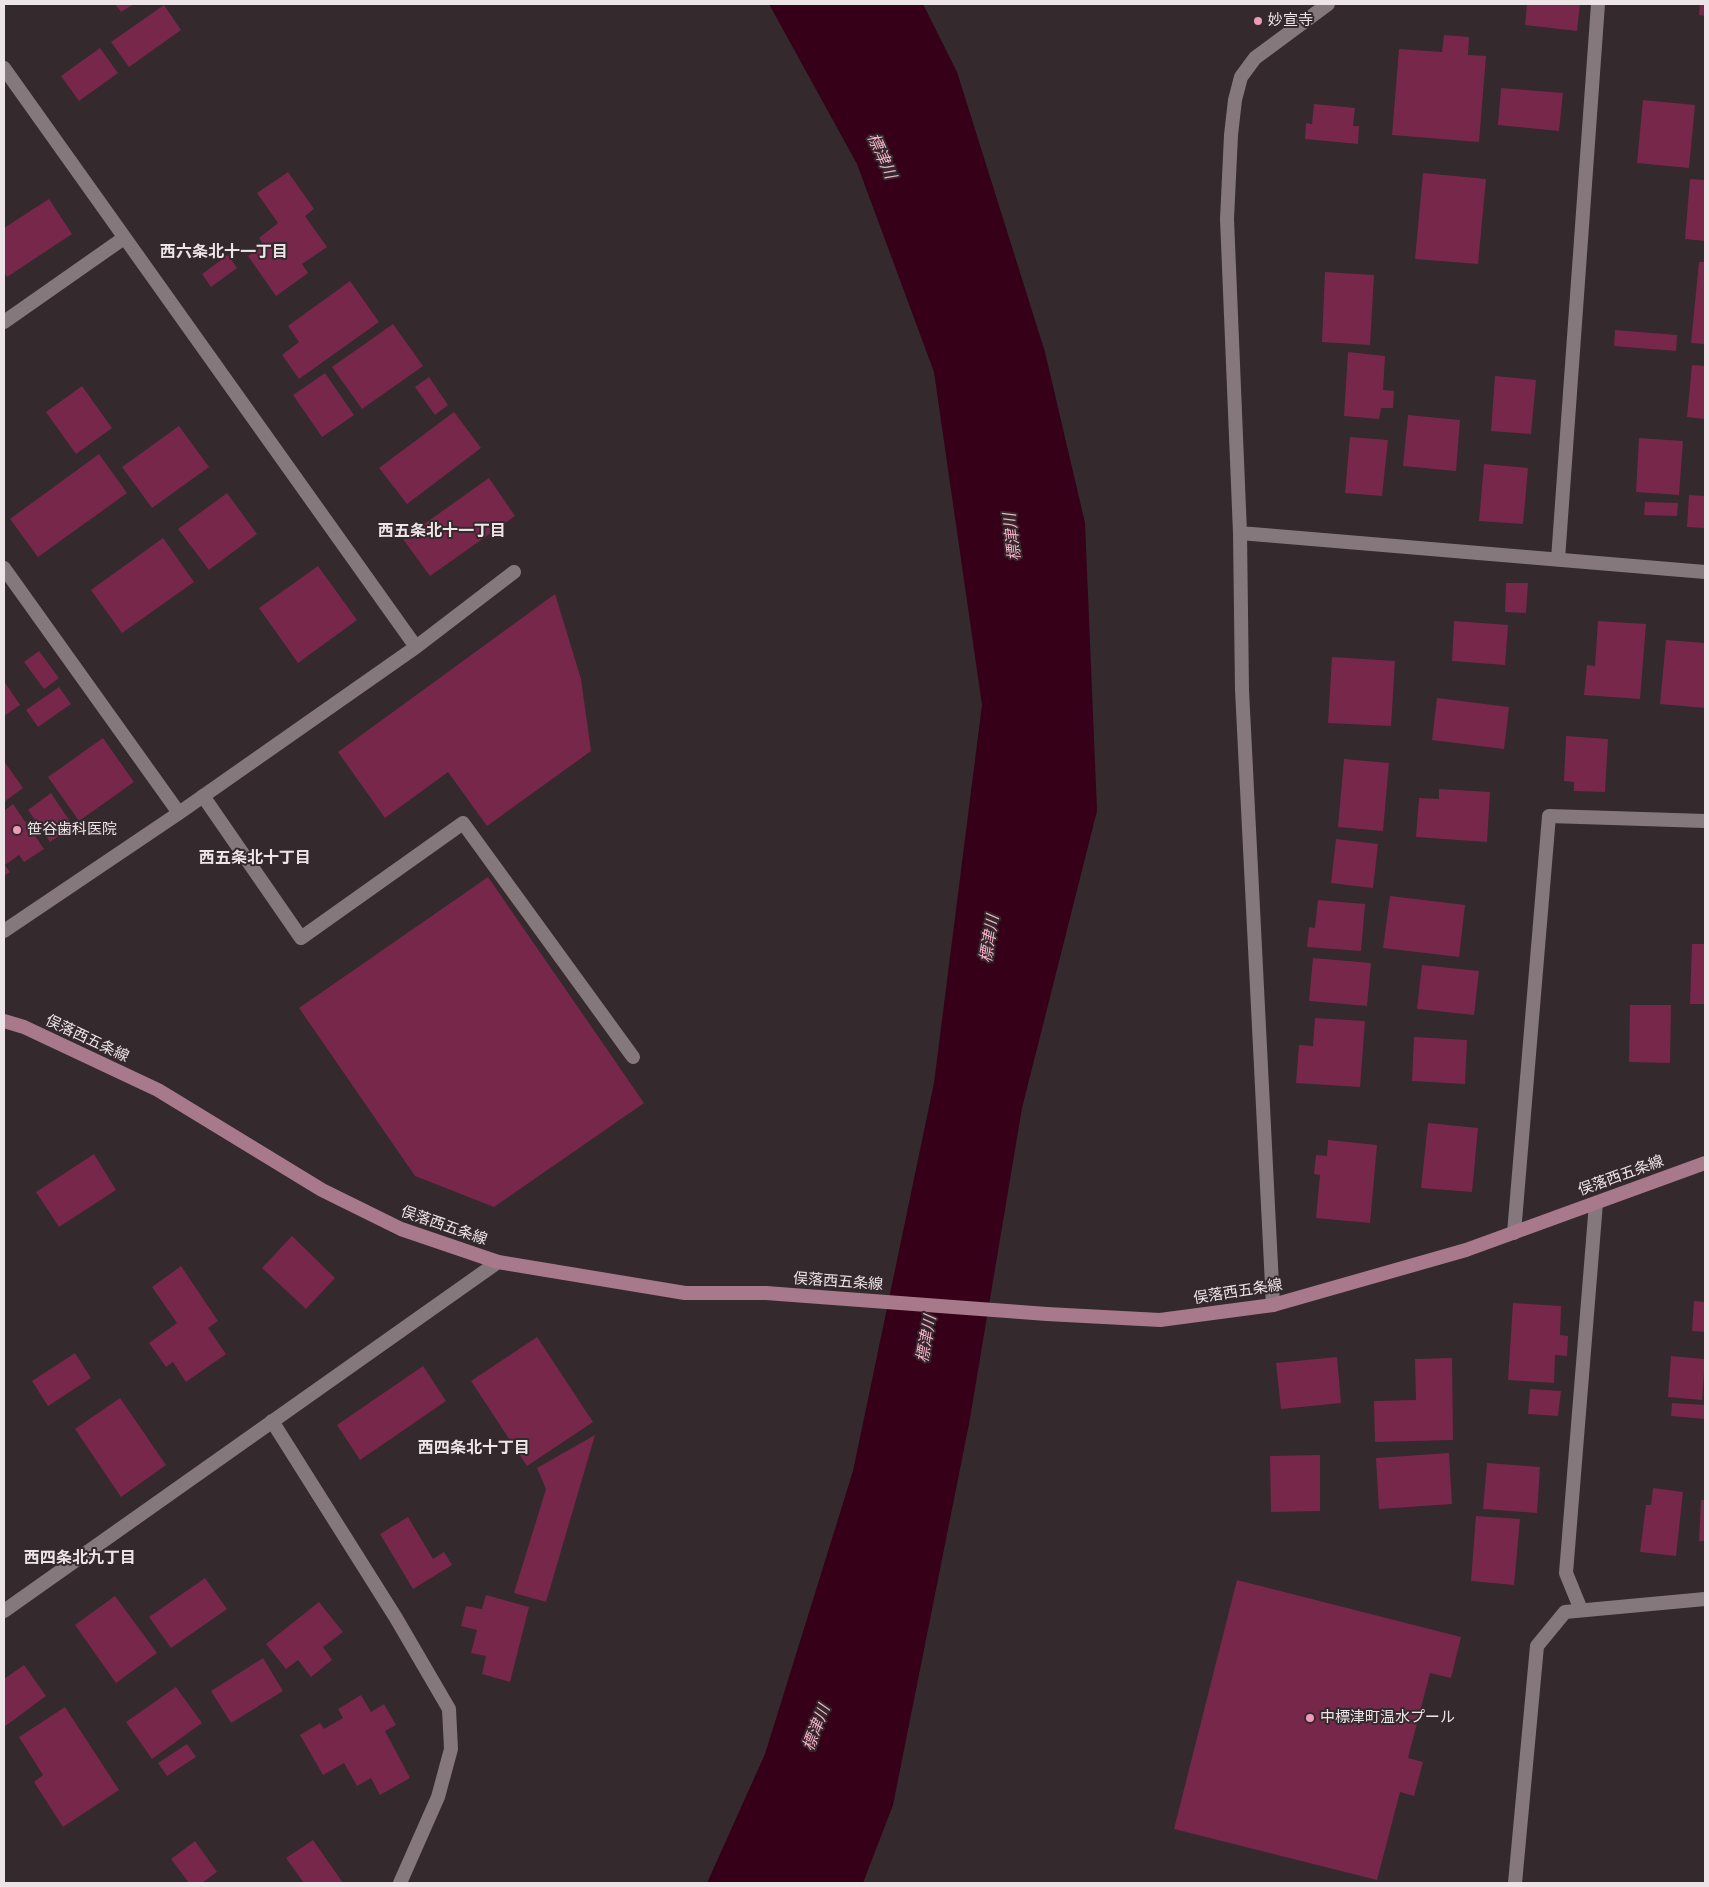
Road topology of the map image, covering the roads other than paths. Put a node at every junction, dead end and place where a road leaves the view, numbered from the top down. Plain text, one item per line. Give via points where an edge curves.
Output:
1 (1328, 4) edge
2 (1598, 4) edge
3 (4, 68) edge
4 (124, 238) junction
5 (4, 322) edge
6 (1240, 533) junction
7 (1558, 559) junction
8 (4, 568) edge
9 (514, 572) dead end
10 (1705, 572) edge
11 (416, 647) junction
12 (203, 796) junction
13 (179, 813) junction
14 (1705, 821) edge
15 (4, 931) edge
16 (4, 1021) edge
17 (633, 1058) dead end
18 (1705, 1162) edge
19 (1596, 1203) junction
20 (1514, 1233) junction
21 (498, 1262) junction
22 (1274, 1305) junction
23 (272, 1421) junction
24 (1705, 1598) edge
25 (1582, 1610) junction
26 (4, 1611) edge
27 (400, 1883) edge
28 (1515, 1883) edge

1 - 6 street via 1255,58 1241,77 1235,100 1227,219
2 - 7 street
3 - 4 street
4 - 5 street
4 - 11 street
6 - 7 street
6 - 22 street via 1242,690
7 - 10 street
8 - 13 street
9 - 11 street
11 - 12 street
12 - 13 street
12 - 17 street via 301,938 463,823
13 - 15 street
14 - 20 street via 1548,816
16 - 21 main road, 俣落西五条線 via 24,1027 158,1090 322,1190 401,1230
18 - 19 main road, 俣落西五条線
19 - 20 main road, 俣落西五条線
19 - 25 street via 1566,1573
20 - 22 main road, 俣落西五条線
21 - 22 main road, 俣落西五条線 via 685,1293 766,1293 1047,1314 1160,1320
21 - 23 street
23 - 26 street
23 - 27 street via 449,1709 451,1749 438,1797
24 - 25 street
25 - 28 street via 1565,1612 1537,1646

